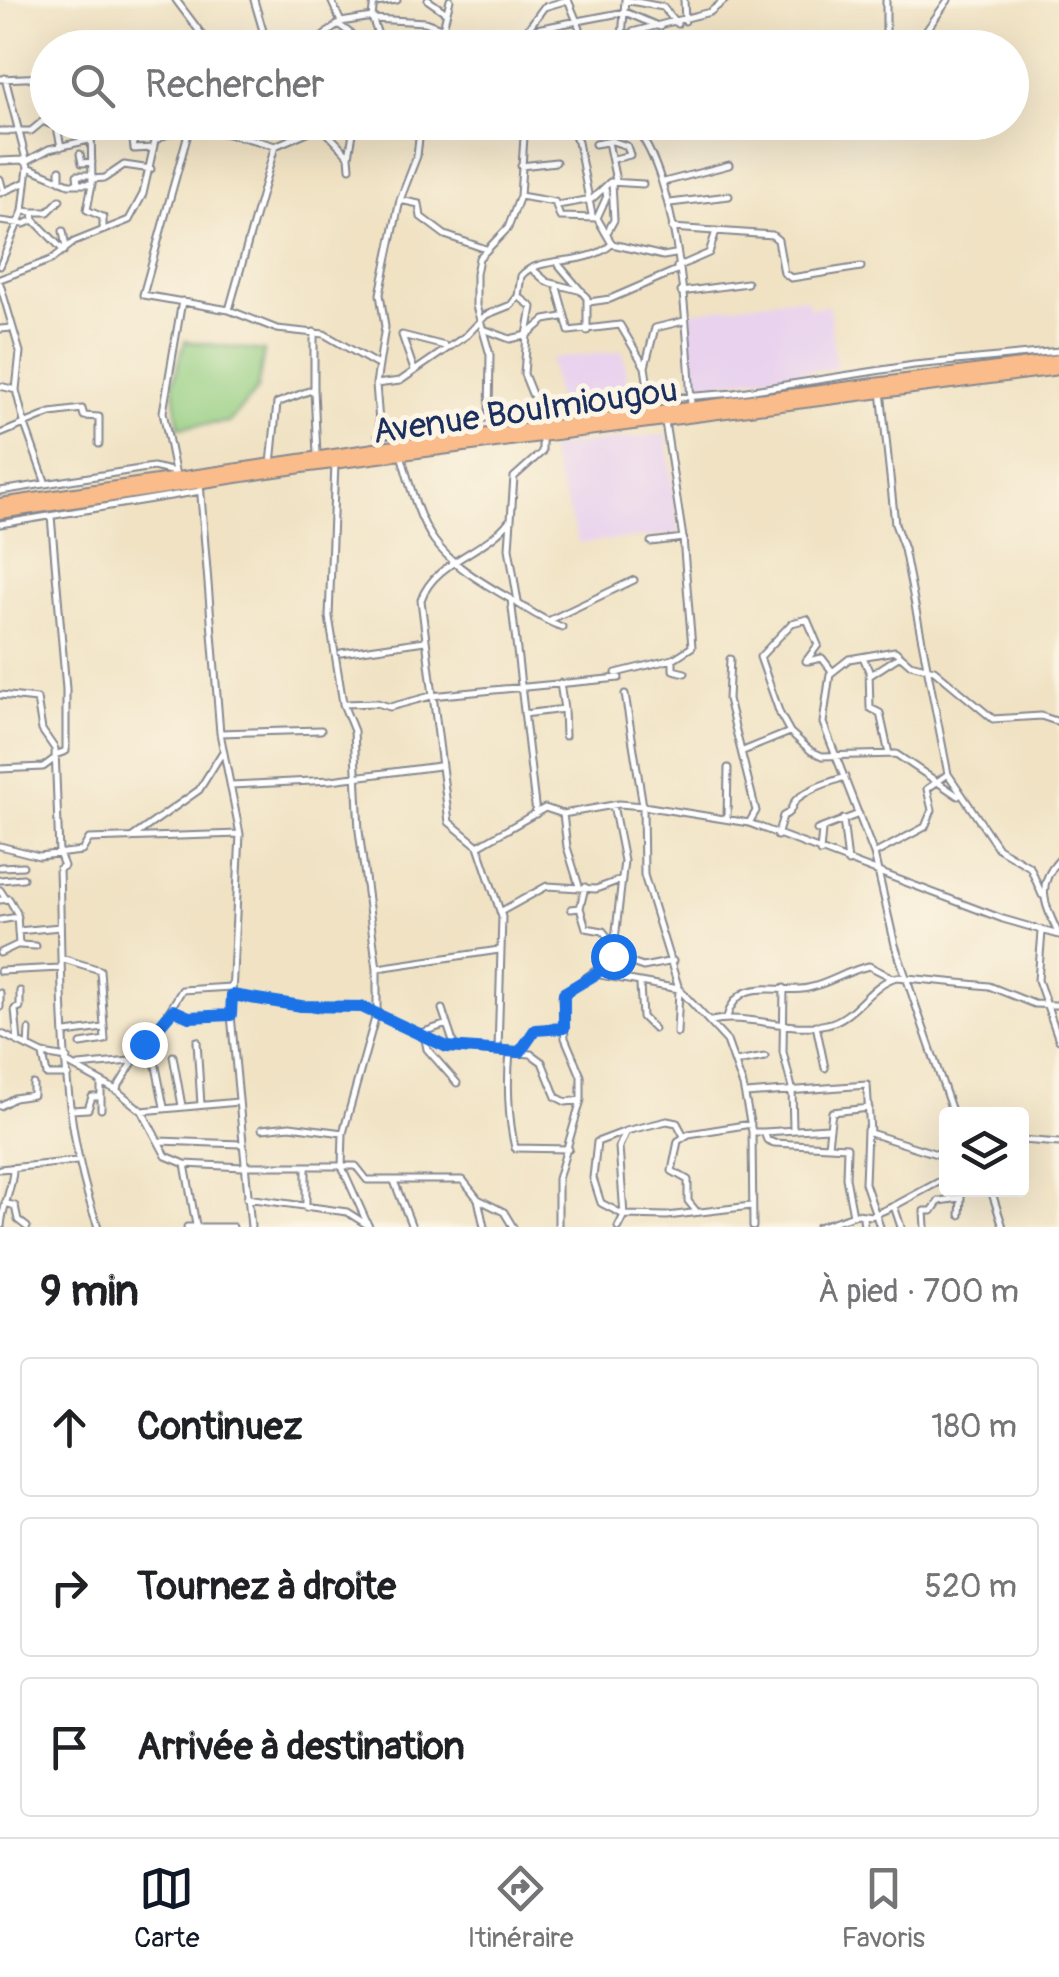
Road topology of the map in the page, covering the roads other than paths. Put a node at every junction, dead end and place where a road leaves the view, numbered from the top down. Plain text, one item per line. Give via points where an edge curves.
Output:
1 (176, 0) edge
2 (254, 0) edge
3 (331, 0) edge
4 (397, 0) edge
5 (428, 0) edge
6 (450, 0) edge
7 (568, 0) edge
8 (625, 0) edge
9 (684, 0) edge
10 (724, 0) edge
11 (886, 0) edge
12 (946, 1) edge
13 (374, 2) edge
14 (650, 3) edge
15 (445, 12) junction
16 (622, 13) junction
17 (372, 18) junction
18 (576, 20) junction
19 (684, 20) junction
20 (340, 23) junction
21 (677, 24) junction
22 (660, 26) junction
23 (441, 28) joint
24 (198, 30) edge
25 (263, 30) edge
26 (331, 30) edge
27 (348, 30) edge
28 (377, 30) edge
29 (527, 30) edge
30 (534, 30) edge
31 (580, 30) edge
32 (622, 30) edge
33 (644, 30) edge
34 (886, 30) edge
35 (926, 30) edge
36 (30, 77) edge
37 (2, 79) edge
38 (0, 131) edge
39 (30, 131) edge
40 (22, 133) junction
41 (60, 140) edge
42 (88, 140) joint
43 (131, 140) edge
44 (160, 140) edge
45 (186, 140) edge
46 (243, 140) edge
47 (289, 140) edge
48 (333, 140) edge
49 (352, 140) edge
50 (418, 140) edge
51 (524, 140) edge
52 (577, 140) edge
53 (643, 140) edge
54 (608, 142) junction
55 (595, 144) dead end
56 (275, 146) junction
57 (62, 147) junction
58 (153, 148) junction
59 (134, 149) junction
60 (80, 154) dead end
61 (349, 156) junction
62 (614, 158) junction
63 (0, 161) edge
64 (92, 162) junction
65 (556, 162) dead end
66 (26, 163) junction
67 (137, 165) junction
68 (729, 165) dead end
69 (521, 166) junction
70 (350, 168) dead end
71 (151, 169) junction
72 (60, 170) dead end
73 (0, 179) edge
74 (92, 179) junction
75 (60, 181) junction
76 (614, 181) junction
77 (26, 182) junction
78 (664, 182) junction
79 (643, 184) dead end
80 (17, 188) junction
81 (604, 188) junction
82 (25, 190) junction
83 (2, 192) edge
84 (520, 196) junction
85 (729, 196) dead end
86 (60, 200) dead end
87 (400, 200) junction
88 (588, 200) junction
89 (670, 203) junction
90 (558, 205) junction
91 (22, 211) junction
92 (34, 216) junction
93 (595, 217) junction
94 (0, 221) edge
95 (15, 222) junction
96 (672, 228) junction
97 (103, 230) junction
98 (63, 231) dead end
99 (608, 231) junction
100 (716, 231) junction
101 (612, 244) junction
102 (486, 249) junction
103 (65, 250) junction
104 (675, 254) junction
105 (558, 264) junction
106 (0, 266) edge
107 (861, 267) dead end
108 (530, 268) junction
109 (677, 269) junction
110 (0, 281) edge
111 (747, 283) dead end
112 (556, 284) junction
113 (680, 292) junction
114 (585, 293) junction
115 (518, 296) junction
116 (182, 301) junction
117 (588, 302) junction
118 (230, 310) junction
119 (563, 317) junction
120 (480, 320) junction
121 (684, 321) junction
122 (12, 328) junction
123 (0, 330) edge
124 (484, 330) junction
125 (384, 331) junction
126 (587, 331) junction
127 (314, 332) junction
128 (402, 335) junction
129 (527, 335) junction
130 (448, 347) junction
131 (1059, 351) edge
132 (1059, 360) edge
133 (376, 364) junction
134 (645, 367) junction
135 (1059, 369) edge
136 (414, 370) junction
137 (376, 384) junction
138 (0, 386) edge
139 (880, 387) junction
140 (314, 388) junction
141 (16, 390) junction
142 (650, 399) junction
143 (691, 400) junction
144 (545, 408) junction
145 (489, 416) junction
146 (664, 419) junction
147 (24, 422) junction
148 (0, 434) edge
149 (541, 436) junction
150 (380, 442) junction
151 (100, 444) dead end
152 (401, 454) junction
153 (317, 457) junction
154 (335, 463) junction
155 (271, 464) junction
156 (176, 475) junction
157 (200, 483) junction
158 (46, 484) junction
159 (0, 491) edge
160 (0, 504) edge
161 (0, 513) edge
162 (51, 516) junction
163 (508, 521) junction
164 (0, 524) edge
165 (683, 538) junction
166 (650, 542) dead end
167 (454, 563) junction
168 (634, 580) dead end
169 (511, 599) junction
170 (518, 604) junction
171 (547, 622) junction
172 (562, 626) dead end
173 (425, 641) junction
174 (341, 654) dead end
175 (900, 656) junction
176 (863, 657) junction
177 (673, 659) junction
178 (730, 659) dead end
179 (928, 669) junction
180 (832, 671) junction
181 (685, 673) dead end
182 (870, 676) junction
183 (560, 682) junction
184 (521, 687) junction
185 (625, 694) dead end
186 (0, 695) edge
187 (432, 696) junction
188 (343, 704) junction
189 (564, 710) junction
190 (524, 714) junction
191 (1059, 722) edge
192 (320, 730) dead end
193 (790, 732) junction
194 (220, 733) junction
195 (565, 736) dead end
196 (224, 750) junction
197 (743, 751) junction
198 (890, 754) junction
199 (834, 756) junction
200 (54, 757) junction
201 (439, 766) junction
202 (728, 768) dead end
203 (0, 769) edge
204 (948, 774) junction
205 (355, 776) junction
206 (845, 777) junction
207 (934, 780) junction
208 (230, 785) junction
209 (960, 798) junction
210 (613, 805) junction
211 (643, 806) junction
212 (536, 814) junction
213 (564, 814) junction
214 (860, 814) junction
215 (727, 818) junction
216 (843, 819) junction
217 (749, 822) junction
218 (240, 834) junction
219 (777, 836) junction
220 (131, 838) junction
221 (0, 846) edge
222 (478, 846) junction
223 (820, 852) junction
224 (59, 853) junction
225 (874, 854) junction
226 (1059, 860) edge
227 (848, 862) junction
228 (23, 866) dead end
229 (0, 867) edge
230 (880, 873) junction
231 (23, 878) dead end
232 (1, 880) edge
233 (620, 880) junction
234 (582, 887) junction
235 (0, 890) edge
236 (1042, 895) junction
237 (3, 899) edge
238 (580, 908) junction
239 (571, 909) dead end
240 (500, 912) junction
241 (18, 917) junction
242 (0, 920) edge
243 (60, 926) junction
244 (18, 932) junction
245 (1042, 932) junction
246 (1059, 935) edge
247 (19, 944) junction
248 (36, 946) dead end
249 (615, 946) junction
250 (499, 950) junction
251 (0, 953) edge
252 (613, 956) junction
253 (61, 958) junction
254 (673, 961) junction
255 (61, 968) junction
256 (378, 968) junction
257 (0, 971) edge
258 (596, 974) junction
259 (893, 978) junction
260 (907, 980) junction
261 (640, 985) junction
262 (232, 987) junction
263 (784, 988) junction
264 (679, 989) junction
265 (20, 991) dead end
266 (0, 993) edge
267 (232, 995) junction
268 (1046, 1004) junction
269 (1059, 1005) edge
270 (0, 1007) edge
271 (442, 1009) dead end
272 (173, 1010) junction
273 (377, 1012) junction
274 (231, 1015) junction
275 (727, 1018) junction
276 (710, 1021) junction
277 (784, 1022) junction
278 (146, 1024) dead end
279 (448, 1024) junction
280 (816, 1026) junction
281 (102, 1028) junction
282 (564, 1028) junction
283 (654, 1029) dead end
284 (28, 1030) dead end
285 (0, 1033) edge
286 (66, 1033) junction
287 (677, 1033) dead end
288 (421, 1037) junction
289 (1059, 1040) edge
290 (149, 1041) junction
291 (197, 1041) dead end
292 (18, 1042) junction
293 (82, 1044) dead end
294 (28, 1047) junction
295 (455, 1048) junction
296 (498, 1050) junction
297 (510, 1052) junction
298 (520, 1052) junction
299 (43, 1054) junction
300 (174, 1056) dead end
301 (765, 1057) dead end
302 (67, 1060) junction
303 (130, 1061) junction
304 (736, 1062) junction
305 (76, 1066) junction
306 (825, 1068) dead end
307 (68, 1076) junction
308 (33, 1084) dead end
309 (101, 1084) junction
310 (457, 1084) dead end
311 (792, 1088) junction
312 (116, 1090) junction
313 (744, 1094) junction
314 (100, 1097) junction
315 (581, 1100) junction
316 (238, 1102) junction
317 (201, 1105) junction
318 (0, 1106) edge
319 (182, 1106) junction
320 (164, 1107) junction
321 (951, 1107) edge
322 (869, 1108) junction
323 (101, 1109) dead end
324 (71, 1110) junction
325 (142, 1111) junction
326 (751, 1124) junction
327 (262, 1128) dead end
328 (828, 1128) junction
329 (793, 1129) junction
330 (867, 1129) junction
331 (626, 1131) junction
332 (752, 1132) junction
333 (764, 1132) junction
334 (343, 1133) junction
335 (684, 1136) junction
336 (159, 1141) junction
337 (1029, 1141) edge
338 (242, 1144) junction
339 (1059, 1144) edge
340 (828, 1145) junction
341 (569, 1148) junction
342 (939, 1155) edge
343 (76, 1161) junction
344 (185, 1164) junction
345 (243, 1166) junction
346 (306, 1167) junction
347 (342, 1167) junction
348 (13, 1168) junction
349 (0, 1169) edge
350 (394, 1181) junction
351 (939, 1182) edge
352 (953, 1197) edge
353 (961, 1197) edge
354 (994, 1197) edge
355 (247, 1198) junction
356 (478, 1199) junction
357 (5, 1202) junction
358 (751, 1206) junction
359 (894, 1206) junction
360 (306, 1208) junction
361 (696, 1212) junction
362 (877, 1212) junction
363 (853, 1215) junction
364 (960, 1215) dead end
365 (624, 1216) junction
366 (863, 1216) junction
367 (1, 1225) edge
368 (196, 1225) edge
369 (1004, 1225) edge
370 (27, 1227) edge
371 (98, 1227) edge
372 (187, 1227) edge
373 (233, 1227) edge
374 (250, 1227) edge
375 (370, 1227) edge
376 (412, 1227) edge
377 (484, 1227) edge
378 (513, 1227) edge
379 (558, 1227) edge
380 (618, 1227) edge
381 (753, 1227) edge
382 (818, 1227) edge
383 (864, 1227) edge
384 (880, 1227) edge
385 (900, 1227) edge
386 (925, 1227) edge

1 - 24 street
2 - 25 street
3 - 20 street
4 - 13 street
5 - 15 street
6 - 15 street
7 - 18 street
7 - 29 street via 544,7
8 - 14 street
8 - 16 street
9 - 19 street
10 - 19 street
11 - 34 street
12 - 35 street
13 - 17 street
14 - 21 street
15 - 23 street
16 - 18 street
16 - 22 street
16 - 32 street
17 - 20 street
17 - 23 street
17 - 28 street
18 - 30 street
18 - 31 street
19 - 21 street
20 - 26 street
20 - 27 street
21 - 22 street
22 - 33 street
36 - 37 street
37 - 40 street
38 - 40 street
39 - 40 street
40 - 66 street
41 - 57 street
42 - 57 street
42 - 64 street
43 - 59 street
44 - 58 street
45 - 116 street via 143,292
46 - 56 street
47 - 56 street
48 - 61 street
49 - 61 street
50 - 87 street
51 - 69 street
52 - 88 street
53 - 78 street
54 - 55 street
54 - 62 street
54 - 62 street via 628,147 629,156
56 - 118 street
57 - 66 street
58 - 59 street
58 - 71 street
59 - 67 street
60 - 64 street via 83,163
61 - 70 street
62 - 76 street
63 - 66 street
64 - 74 street
65 - 69 street
66 - 75 street
66 - 77 street
67 - 71 street
67 - 74 street
68 - 78 street
69 - 84 street
71 - 97 street via 136,214
72 - 75 street
73 - 83 street
74 - 75 street
74 - 97 street via 87,211 103,217
76 - 79 street
76 - 81 street
76 - 99 street
77 - 80 street
77 - 82 street
78 - 89 street
80 - 82 street
80 - 83 street
81 - 88 street
81 - 93 street via 607,196
82 - 91 street
84 - 90 street
84 - 102 street via 508,228
85 - 89 street
86 - 92 street
87 - 102 street via 419,204 421,216 445,235
87 - 125 street via 380,294
88 - 90 street
88 - 93 street
89 - 96 street
90 - 93 street via 560,216
91 - 92 street
91 - 95 street
92 - 95 street
92 - 103 street
93 - 99 street
94 - 95 street
95 - 106 street
96 - 100 street
96 - 104 street
97 - 103 street
98 - 103 street
99 - 101 street
100 - 107 street via 776,236 791,278
100 - 109 street via 709,254
101 - 104 street
101 - 105 street via 587,259
102 - 120 street via 476,274
103 - 110 street
104 - 109 street
105 - 108 street
105 - 114 street
108 - 112 street
108 - 115 street via 521,276
109 - 113 street
109 - 117 street
110 - 122 street
111 - 113 street
112 - 114 street
112 - 119 street
113 - 121 street
114 - 117 street
115 - 120 street
115 - 129 street via 532,307
116 - 118 street
116 - 156 street via 162,412
117 - 126 street
118 - 127 street via 277,329
119 - 126 street via 571,333
119 - 129 street via 544,320
120 - 124 street
120 - 130 street
121 - 134 street via 656,326
121 - 143 street
122 - 123 street
122 - 141 street via 20,352
124 - 129 street via 510,339
124 - 145 street
125 - 128 street
125 - 133 street
126 - 134 street via 620,325
127 - 133 street
127 - 140 street
128 - 130 street
128 - 136 street
129 - 144 street via 524,374
130 - 136 street
131 - 143 street
132 - 139 highway, Avenue Boulmiougou
133 - 137 street
134 - 142 street
135 - 139 highway, Avenue Boulmiougou
136 - 137 street via 396,382
137 - 150 street
138 - 141 street
139 - 143 highway, Avenue Boulmiougou
139 - 146 highway, Avenue Boulmiougou
139 - 179 street via 895,524
140 - 153 street
140 - 155 street via 277,403
141 - 147 street
142 - 143 street
142 - 144 street
143 - 150 highway, Avenue Boulmiougou
144 - 145 street
145 - 150 street
146 - 149 highway, Avenue Boulmiougou
146 - 165 street
147 - 148 street
147 - 151 street via 82,409 85,416 99,417
147 - 158 street
149 - 152 highway, Avenue Boulmiougou
149 - 163 street via 542,452 514,478
150 - 153 highway, Avenue Boulmiougou
152 - 154 highway, Avenue Boulmiougou
152 - 167 street via 422,522
153 - 155 highway, Avenue Boulmiougou
154 - 157 highway, Avenue Boulmiougou
154 - 188 street via 329,617
155 - 157 highway, Avenue Boulmiougou
156 - 157 highway, Avenue Boulmiougou
156 - 158 street via 153,467
156 - 160 highway, Avenue Boulmiougou
157 - 161 highway, Avenue Boulmiougou
157 - 162 street
157 - 194 street
158 - 159 street
162 - 164 street
162 - 200 street via 66,689 66,751
163 - 167 street
163 - 170 street
165 - 166 street
165 - 177 street via 692,647
167 - 169 street
167 - 173 street via 422,594
168 - 171 street
169 - 170 street
169 - 184 street
170 - 171 street
171 - 172 street
173 - 174 street
173 - 187 street
175 - 176 street via 896,651
175 - 179 street
175 - 182 street
176 - 180 street
176 - 182 street
177 - 181 street via 675,672
177 - 183 street
178 - 197 street via 728,699
179 - 191 street via 993,719 1041,716
179 - 204 street
180 - 193 street via 822,658 806,661 818,645 807,619 768,644 760,657 764,678
180 - 199 street via 822,717
182 - 198 street via 870,708 880,713
183 - 184 street
183 - 189 street
184 - 187 street
184 - 190 street
185 - 211 street
186 - 200 street via 37,700
187 - 188 street via 390,707
187 - 201 street
188 - 205 street via 354,730
189 - 190 street
189 - 195 street
190 - 212 street
192 - 194 street
193 - 197 street
193 - 199 street via 816,754
194 - 196 street
196 - 208 street
196 - 220 street via 199,790
197 - 217 street via 756,810
198 - 199 street
198 - 207 street
199 - 206 street
200 - 203 street via 43,767
200 - 224 street
201 - 205 street
201 - 222 street via 449,822
202 - 215 street
204 - 207 street
204 - 209 street
205 - 208 street
205 - 256 street
206 - 214 street
206 - 219 street via 799,797
207 - 209 street
207 - 225 street via 927,789 932,810 925,827
208 - 218 street
209 - 236 street via 998,848 1030,868
210 - 211 street
210 - 213 street
210 - 233 street via 622,834
211 - 215 street
211 - 254 street via 644,875
212 - 213 street via 551,808
212 - 222 street
213 - 234 street
214 - 216 street
214 - 225 street
215 - 217 street
216 - 223 street via 819,829
216 - 227 street
217 - 219 street
218 - 220 street
218 - 262 street
219 - 223 street
220 - 224 street via 88,839 82,851
221 - 224 street via 39,856
222 - 240 street
223 - 227 street
224 - 243 street
225 - 230 street
226 - 236 street via 1045,877
227 - 230 street
228 - 229 street
229 - 232 street
230 - 245 street
230 - 260 street
231 - 232 street
233 - 234 street
233 - 249 street
234 - 238 street
234 - 240 street via 547,886
235 - 237 street
236 - 246 street
237 - 241 street via 12,901
238 - 239 street
238 - 249 street via 586,928 604,931
240 - 250 street
241 - 242 street
241 - 244 street
243 - 244 street
243 - 253 street
244 - 247 street
245 - 246 street
245 - 268 street via 1038,980
247 - 248 street
247 - 251 street
249 - 252 street
250 - 256 street
250 - 296 street
252 - 254 street via 643,967
252 - 258 street
253 - 255 street
253 - 281 street via 100,970
254 - 264 street
255 - 257 street
255 - 286 street
256 - 273 street
258 - 261 street
258 - 282 street via 564,993
259 - 260 street
259 - 263 street via 869,966 806,989
259 - 280 street via 856,1010
260 - 268 street via 988,986
260 - 321 street
261 - 264 street
261 - 283 street via 642,1017
262 - 267 street
262 - 272 street via 185,989
263 - 275 street via 751,988 731,1004
263 - 277 street
264 - 276 street
264 - 287 street
265 - 292 street via 20,1007 14,1009
266 - 270 street
267 - 273 street
267 - 274 street
268 - 269 street
268 - 289 street
271 - 279 street
272 - 274 street via 189,1017
272 - 290 street
273 - 288 street
273 - 334 street
274 - 316 street
275 - 276 street
275 - 277 street
276 - 304 street
277 - 280 street
277 - 311 street
278 - 290 street
279 - 288 street
279 - 295 street
280 - 306 street
281 - 286 street
281 - 293 street via 104,1040
282 - 298 street via 535,1030
282 - 315 street via 581,1076
284 - 294 street
285 - 292 street
286 - 302 street
288 - 295 street
288 - 310 street
290 - 303 street
290 - 320 street
291 - 317 street
292 - 294 street
294 - 299 street
295 - 296 street
296 - 297 street
297 - 298 street
297 - 341 street via 506,1078 515,1148
298 - 315 street via 542,1062 560,1100
299 - 302 street
299 - 307 street via 48,1076
300 - 319 street
301 - 304 street
302 - 305 street
302 - 307 street
303 - 305 street
303 - 312 street
304 - 313 street
305 - 309 street
307 - 324 street
308 - 318 street via 33,1094
309 - 312 street
309 - 314 street
311 - 313 street
311 - 322 street via 867,1085
311 - 329 street
312 - 325 street
313 - 326 street
314 - 323 street
314 - 324 street via 92,1097 88,1109
315 - 341 street
316 - 317 street
316 - 338 street
317 - 319 street
319 - 320 street
320 - 325 street
322 - 328 street via 834,1111
322 - 330 street
324 - 343 street
325 - 336 street
326 - 332 street
326 - 335 street
327 - 334 street
328 - 329 street
328 - 340 street
329 - 333 street
330 - 342 street via 876,1138
330 - 362 street via 865,1183
331 - 335 street via 667,1121 677,1123
331 - 365 street via 619,1147
331 - 365 street via 597,1142 593,1178 601,1203
332 - 333 street
332 - 358 street
333 - 340 street via 774,1143
334 - 347 street
335 - 361 street via 671,1166 688,1180
336 - 338 street
336 - 344 street via 166,1156
337 - 339 street
338 - 345 street
340 - 363 street via 847,1147
341 - 379 street via 558,1179
343 - 348 street
343 - 371 street
344 - 345 street
344 - 368 street
345 - 346 street
345 - 355 street
346 - 347 street
346 - 360 street
347 - 350 street via 356,1166 367,1180
347 - 375 street
348 - 349 street
348 - 357 street
350 - 356 street via 466,1180
350 - 376 street
351 - 359 street
352 - 386 street via 924,1212
353 - 364 street
354 - 369 street
355 - 360 street
355 - 374 street
356 - 377 street
356 - 378 street via 504,1212
357 - 367 street
357 - 370 street
358 - 361 street
358 - 381 street
359 - 362 street
359 - 385 street
360 - 375 street via 349,1213
361 - 365 street
362 - 366 street
362 - 384 street
363 - 366 street
363 - 382 street
365 - 380 street
366 - 383 street
368 - 372 street
368 - 373 street

